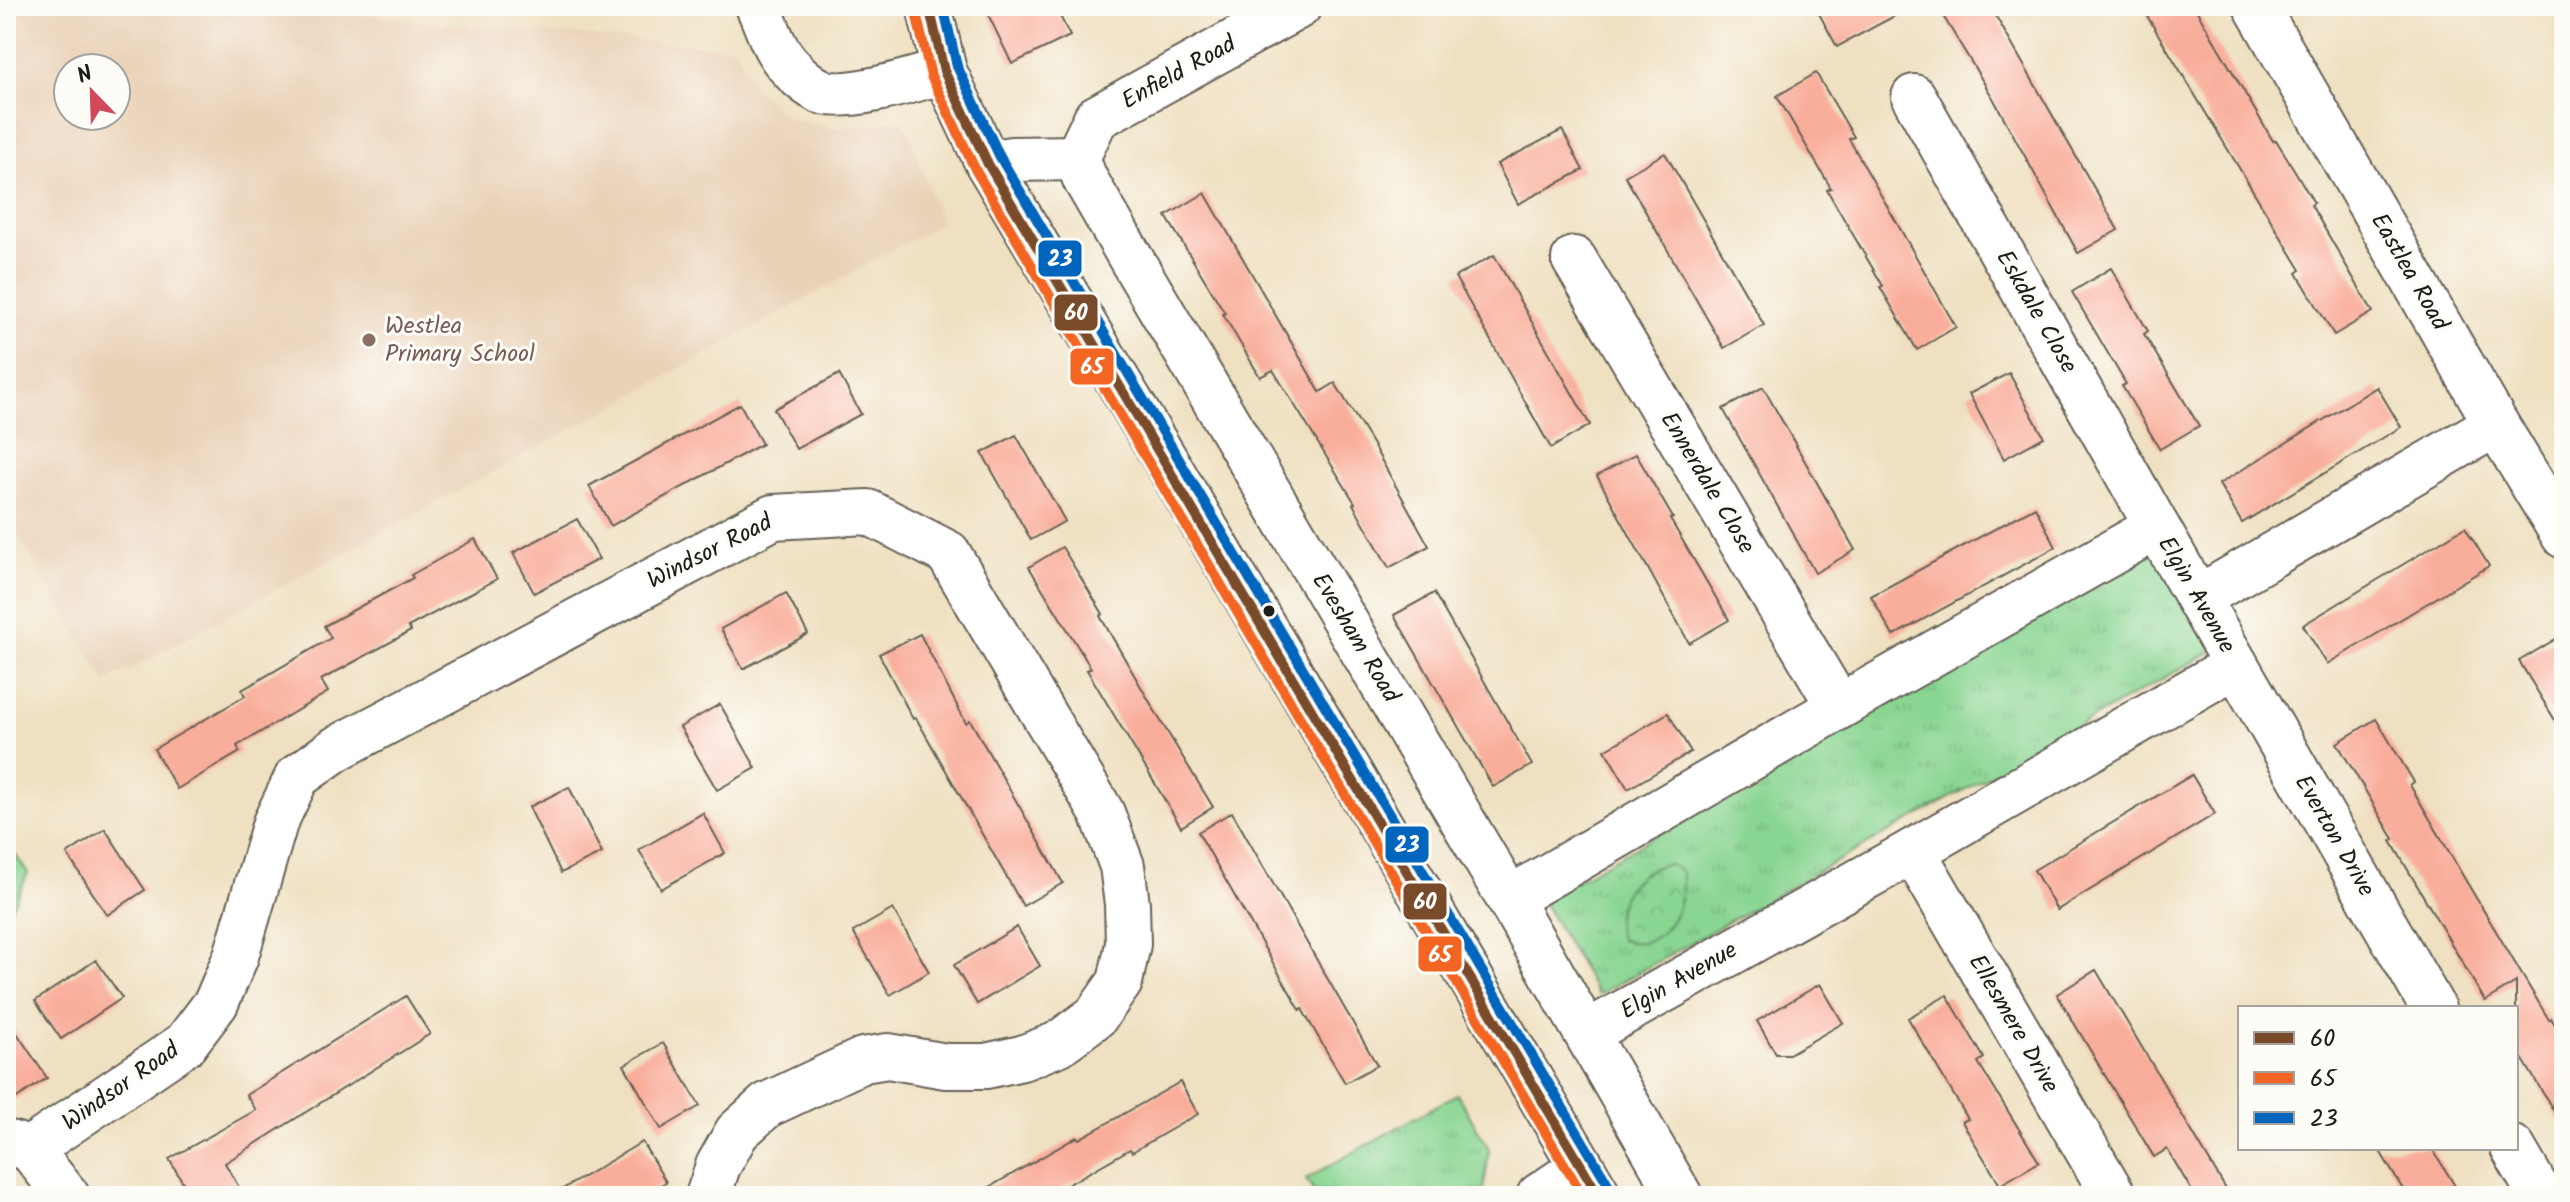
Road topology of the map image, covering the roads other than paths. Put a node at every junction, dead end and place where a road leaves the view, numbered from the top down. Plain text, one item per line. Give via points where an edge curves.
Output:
1 (758, 6) edge
2 (929, 6) edge
3 (1299, 6) edge
4 (2256, 6) edge
5 (944, 71) junction
6 (1914, 97) dead end
7 (1077, 158) junction
8 (988, 164) junction
9 (1574, 259) dead end
10 (2496, 424) junction
11 (2157, 527) junction
12 (2564, 536) edge
13 (2198, 598) junction
14 (2236, 665) junction
15 (1839, 707) junction
16 (1913, 851) junction
17 (1509, 899) junction
18 (2432, 1006) edge
19 (1587, 1033) junction
20 (18, 1146) edge
21 (2514, 1150) edge
22 (1591, 1182) edge
23 (67, 1196) edge
24 (708, 1196) edge
25 (1539, 1196) edge
26 (1680, 1196) edge
27 (2114, 1196) edge
28 (2541, 1196) edge

1 - 5 street via 778,51 820,92 847,95
2 - 5 street
3 - 7 street, Enfield Road via 1096,118
4 - 10 street, Eastlea Road
5 - 8 street
6 - 11 street, Eskdale Close
7 - 8 street
7 - 17 street, Evesham Road via 1133,262
8 - 22 street
9 - 15 street, Ennerdale Close
10 - 12 street, Eastlea Road
10 - 13 street
11 - 13 street, Elgin Avenue
11 - 15 street, Elgin Avenue
13 - 14 street, Elgin Avenue
14 - 16 street, Elgin Avenue
14 - 18 street, Everton Drive
15 - 17 street, Elgin Avenue
16 - 19 street, Elgin Avenue
16 - 27 street, Ellesmere Drive
17 - 19 street, Evesham Road
19 - 26 street, Evesham Road
20 - 23 street
20 - 24 street, Windsor Road via 185,1044 216,1003 236,956 275,823 297,777 336,749 773,517 868,512 948,553 1102,813 1122,866 1127,904 1128,944 1120,982 1096,1016 1058,1044 1022,1058 986,1066 946,1066 888,1056 863,1060 767,1105 737,1132
21 - 28 street
22 - 25 street

